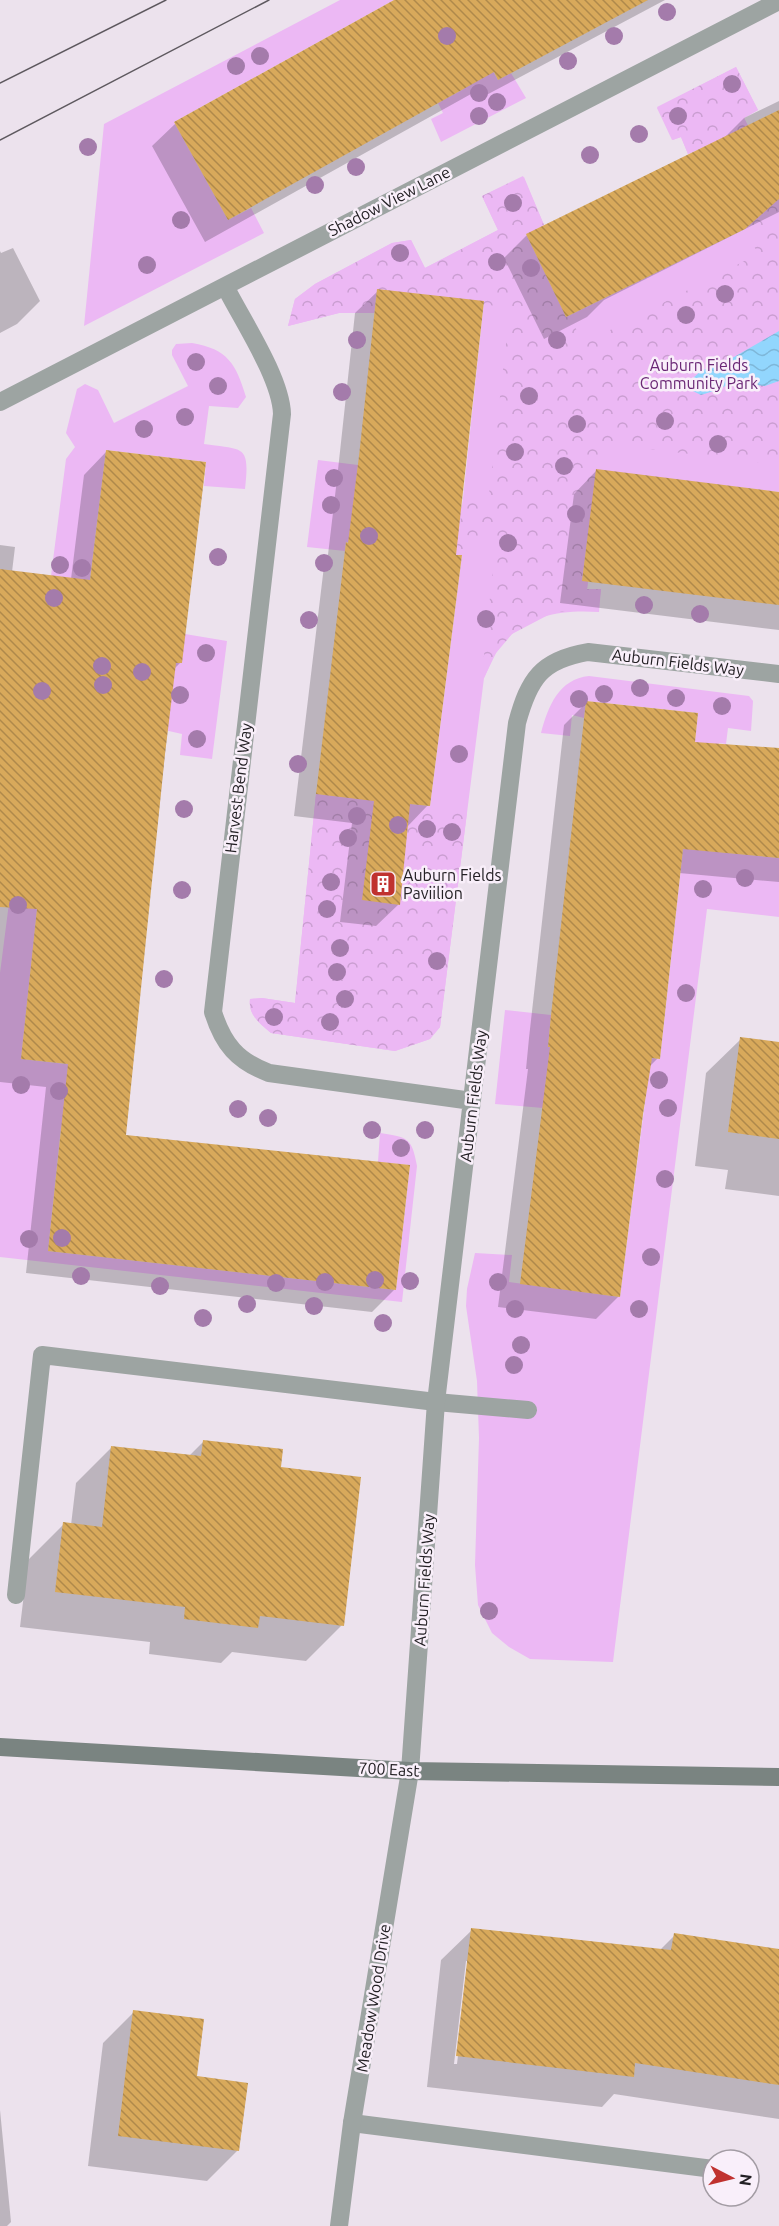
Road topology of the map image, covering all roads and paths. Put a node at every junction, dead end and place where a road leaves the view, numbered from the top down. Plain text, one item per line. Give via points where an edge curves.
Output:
1 (779, 1) edge
2 (225, 286) junction
3 (0, 402) edge
4 (779, 674) edge
5 (472, 1101) junction
6 (436, 1402) junction
7 (528, 1410) dead end
8 (16, 1596) dead end
9 (0, 1747) edge
10 (410, 1771) junction
11 (779, 1777) edge
12 (352, 2123) junction
13 (701, 2167) edge
14 (339, 2226) edge

1 - 2 street, Shadow View Lane
2 - 3 street, Shadow View Lane
2 - 5 street, Harvest Bend Way via 274,384 282,414 213,1012 218,1029 232,1051 269,1073
4 - 5 street, Auburn Fields Way via 588,652 569,655 534,678 517,723
5 - 6 street, Auburn Fields Way
6 - 7 street
6 - 8 street via 42,1354
6 - 10 street, Auburn Fields Way
9 - 10 main road, 700 East
10 - 11 main road, 700 East
10 - 12 street, Meadow Wood Drive
12 - 13 street
12 - 14 street, Meadow Wood Drive

